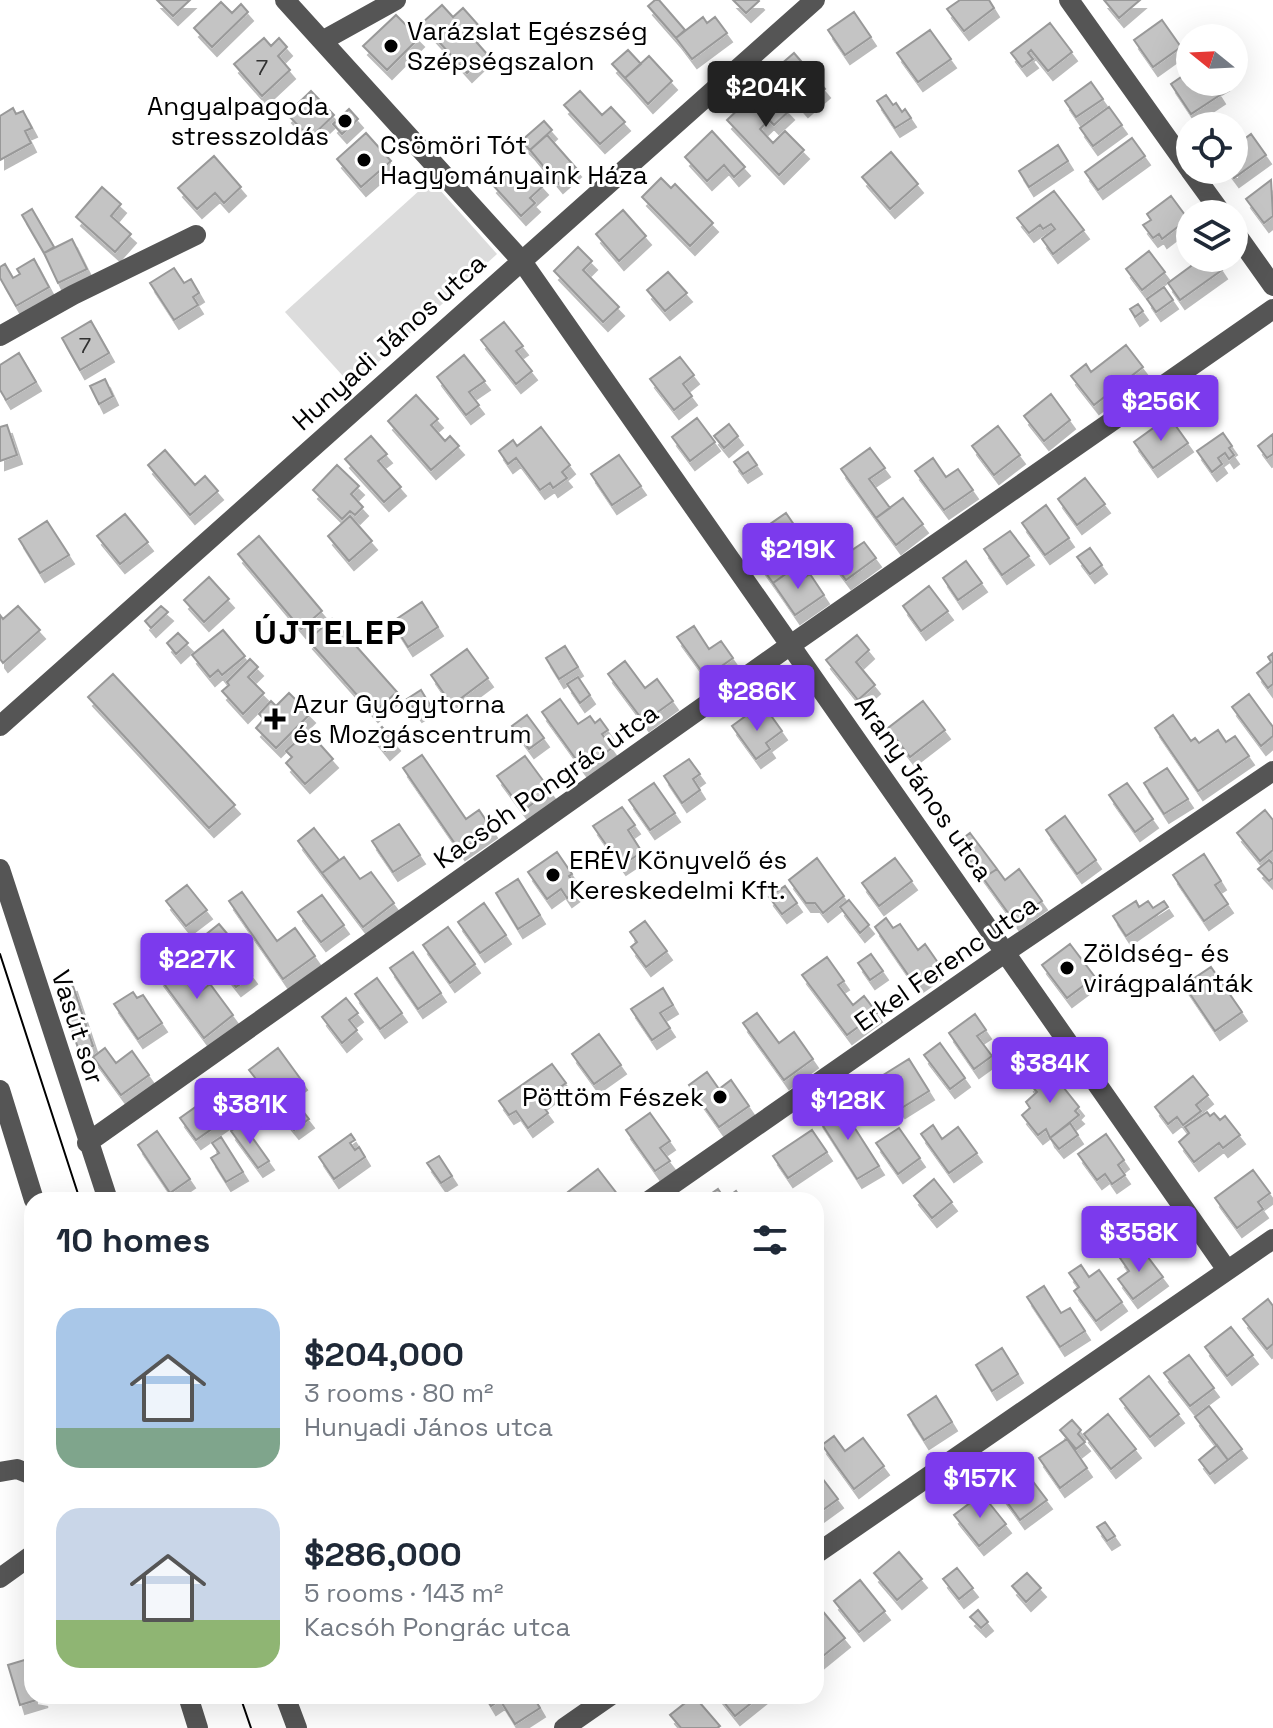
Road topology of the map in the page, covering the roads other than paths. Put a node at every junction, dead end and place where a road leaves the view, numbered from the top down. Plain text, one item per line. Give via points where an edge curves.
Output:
1 (285, 0) edge
2 (396, 0) edge
3 (815, 0) edge
4 (1069, 0) edge
5 (322, 41) junction
6 (1176, 150) edge
7 (196, 235) dead end
8 (1248, 251) edge
9 (521, 260) junction
10 (1273, 286) edge
11 (1273, 309) edge
12 (0, 336) edge
13 (792, 644) junction
14 (0, 726) edge
15 (1273, 771) edge
16 (0, 869) edge
17 (1006, 952) junction
18 (0, 1090) edge
19 (87, 1143) junction
20 (32, 1192) edge
21 (105, 1192) edge
22 (661, 1192) edge
23 (1273, 1239) edge
24 (1227, 1270) junction
25 (0, 1472) edge
26 (24, 1472) edge
27 (824, 1548) edge
28 (24, 1560) edge
29 (1, 1573) edge
30 (190, 1704) edge
31 (288, 1704) edge
32 (598, 1704) edge
33 (198, 1728) edge
34 (297, 1728) edge
35 (564, 1728) edge

1 - 5 street, Arany János utca
2 - 5 street
3 - 9 street, Hunyadi János utca
4 - 6 street
5 - 9 street, Arany János utca
7 - 12 street
8 - 10 street
9 - 13 street, Arany János utca
9 - 14 street, Hunyadi János utca
11 - 13 street, Kacsóh Pongrác utca
13 - 17 street, Arany János utca
13 - 19 street, Kacsóh Pongrác utca
15 - 17 street, Erkel Ferenc utca
16 - 19 street, Vasút sor
17 - 22 street, Erkel Ferenc utca
17 - 24 street, Arany János utca
18 - 20 street
19 - 21 street, Vasút sor
23 - 24 street
24 - 27 street
25 - 26 street
28 - 29 street
30 - 33 street
31 - 34 street
32 - 35 street

